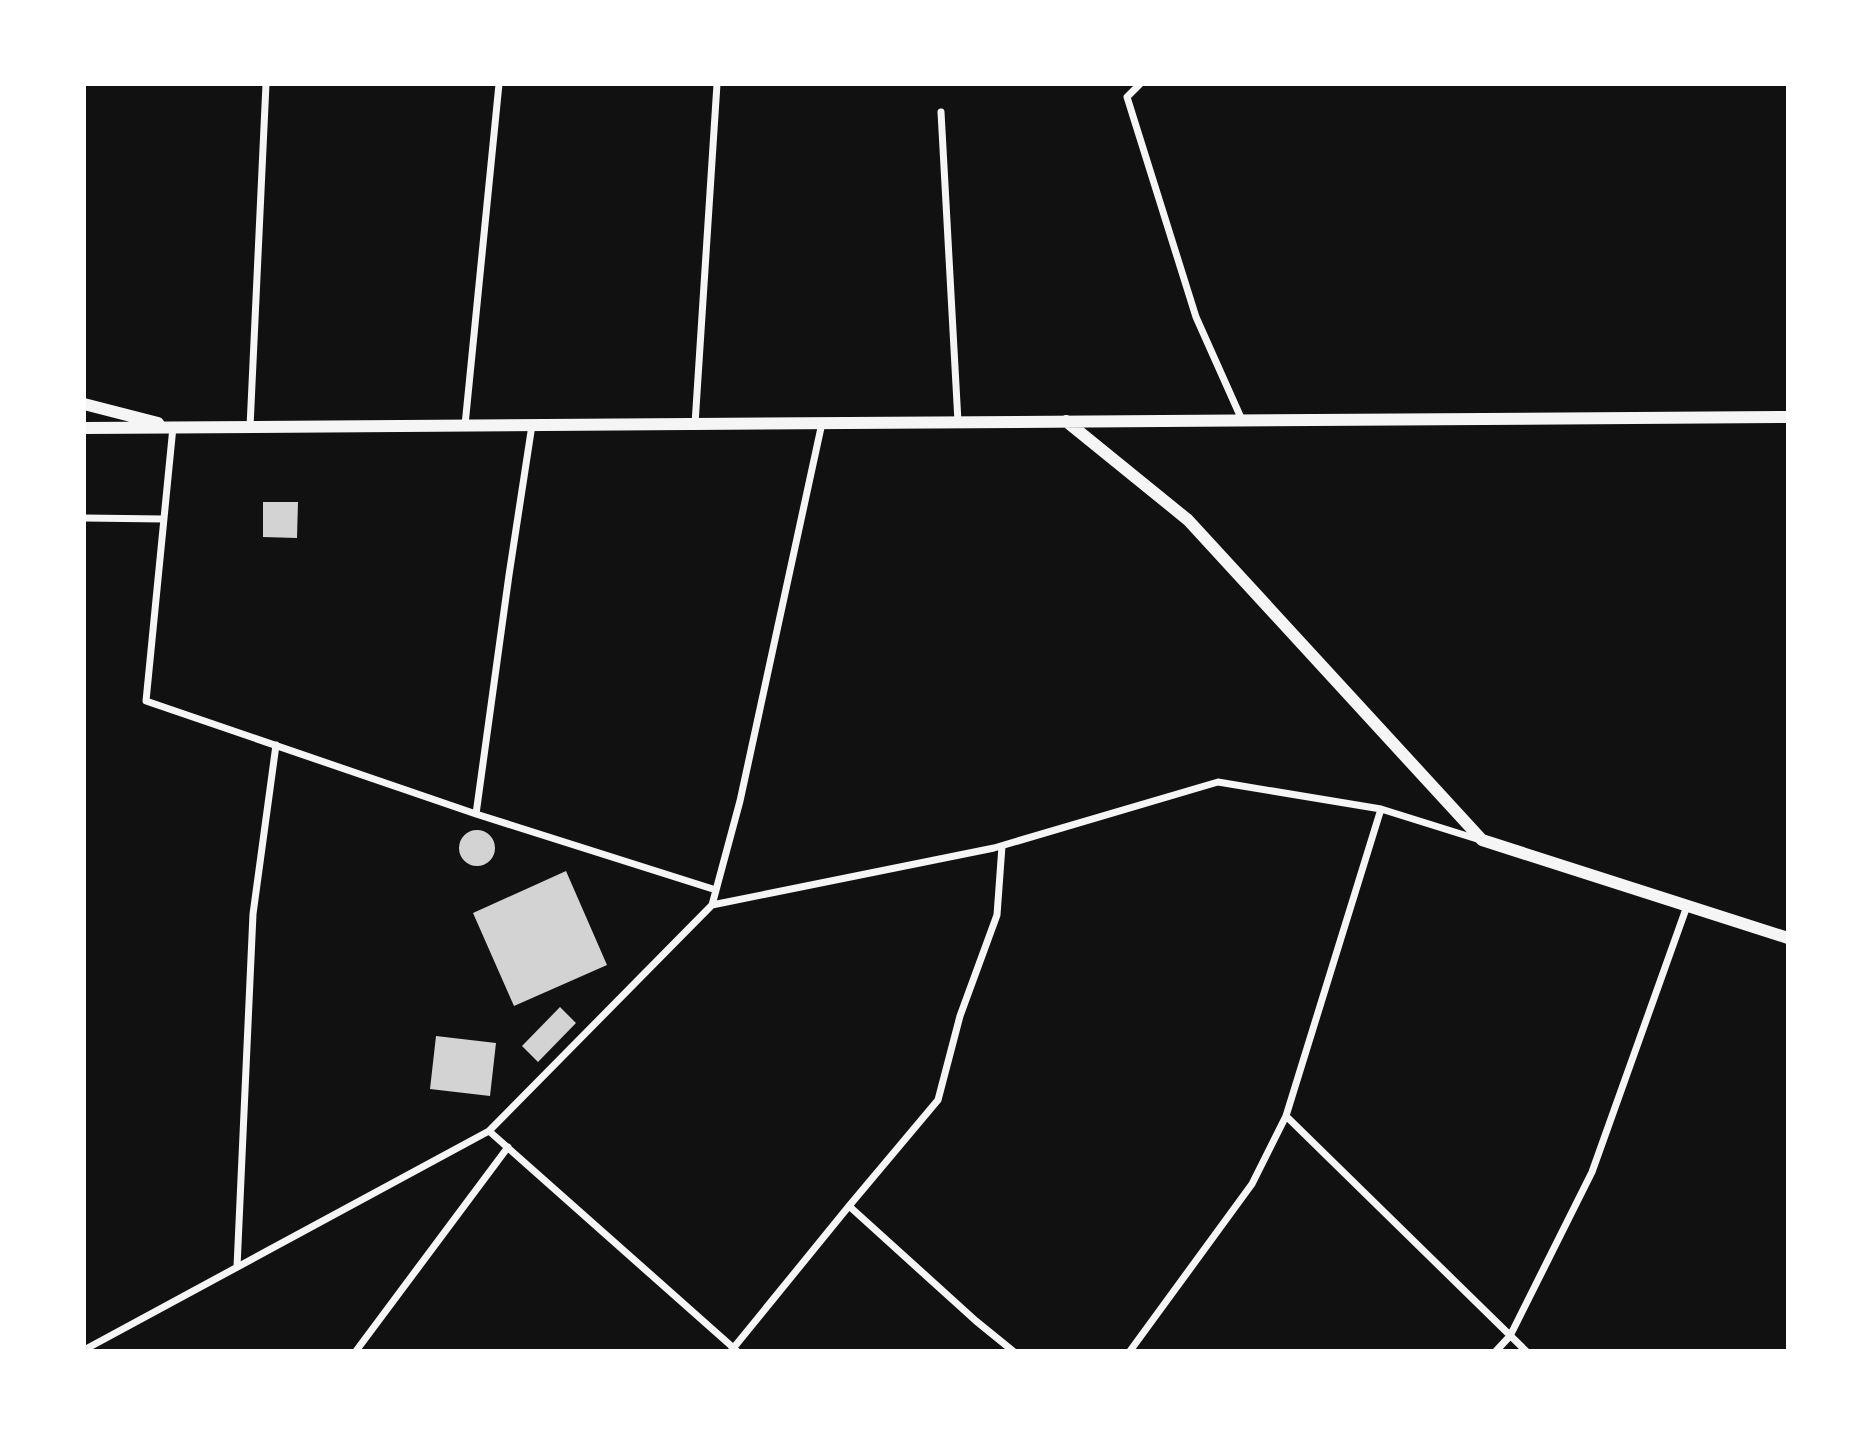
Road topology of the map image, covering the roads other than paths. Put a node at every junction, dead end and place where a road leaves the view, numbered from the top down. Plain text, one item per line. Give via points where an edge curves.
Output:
1 (266, 84) edge
2 (499, 84) edge
3 (717, 84) edge
4 (1140, 84) edge
5 (941, 112) dead end
6 (84, 404) edge
7 (1788, 416) edge
8 (1242, 419) junction
9 (1066, 421) junction
10 (958, 422) junction
11 (822, 423) junction
12 (695, 424) junction
13 (465, 425) junction
14 (532, 425) junction
15 (173, 427) junction
16 (250, 427) junction
17 (84, 428) edge
18 (84, 518) edge
19 (164, 519) junction
20 (275, 745) junction
21 (1381, 809) junction
22 (476, 814) junction
23 (1482, 840) junction
24 (1002, 845) junction
25 (716, 890) junction
26 (712, 905) junction
27 (1687, 906) junction
28 (1788, 938) edge
29 (1286, 1116) junction
30 (489, 1130) junction
31 (508, 1147) junction
32 (849, 1206) junction
33 (237, 1267) junction
34 (1510, 1336) junction
35 (84, 1350) edge
36 (734, 1350) edge
37 (356, 1351) edge
38 (1013, 1351) edge
39 (1130, 1351) edge
40 (1496, 1351) edge
41 (1526, 1351) edge

1 - 16 street
2 - 13 street
3 - 12 street
4 - 8 street via 1126,97 1196,317
5 - 10 street
6 - 15 street
7 - 8 street
8 - 9 street
9 - 10 street
9 - 23 street via 1188,520
10 - 11 street
11 - 12 street
11 - 25 street via 740,801
12 - 14 street
13 - 14 street
13 - 16 street
14 - 22 street
15 - 16 street
15 - 17 street
15 - 19 street
18 - 19 street
19 - 20 street via 146,701
20 - 22 street
20 - 33 street via 253,914
21 - 23 street
21 - 24 street via 1218,782
21 - 29 street
22 - 25 street
23 - 27 street
24 - 26 street
24 - 32 street via 997,915 960,1016 938,1100
25 - 26 street
26 - 30 street
27 - 28 street
27 - 34 street via 1592,1172
29 - 34 street
29 - 39 street via 1252,1184
30 - 31 street
30 - 33 street
31 - 36 street
31 - 37 street
32 - 36 street
32 - 38 street
33 - 35 street
34 - 40 street
34 - 41 street

